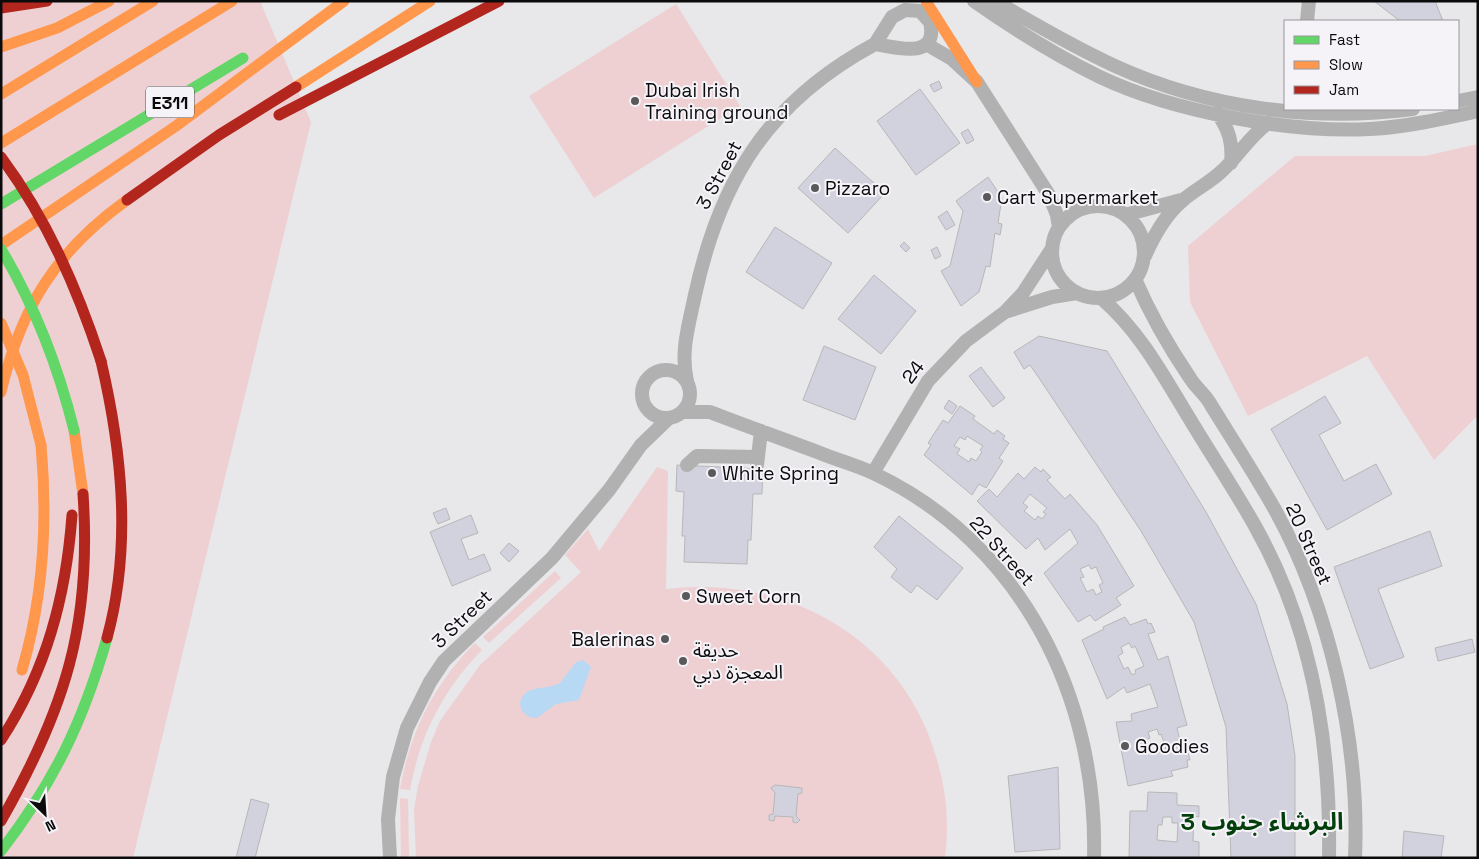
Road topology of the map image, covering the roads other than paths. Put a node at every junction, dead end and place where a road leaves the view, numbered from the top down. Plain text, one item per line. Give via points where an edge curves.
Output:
1 (47, 1) edge
2 (109, 1) edge
3 (153, 1) edge
4 (232, 1) edge
5 (339, 1) edge
6 (344, 1) edge
7 (430, 1) edge
8 (499, 1) edge
9 (926, 1) edge
10 (974, 1) edge
11 (995, 1) edge
12 (1309, 1) edge
13 (1, 8) edge
14 (1307, 20) edge
15 (875, 44) junction
16 (926, 44) junction
17 (1, 47) edge
18 (976, 82) junction
19 (1, 94) edge
20 (1478, 97) edge
21 (1459, 101) edge
22 (1284, 109) edge
23 (1304, 110) edge
24 (1405, 110) edge
25 (1324, 111) edge
26 (1478, 111) edge
27 (1217, 113) junction
28 (270, 120) dead end
29 (1268, 123) junction
30 (253, 129) dead end
31 (1, 143) edge
32 (1, 157) edge
33 (1231, 163) junction
34 (165, 173) junction
35 (1184, 199) junction
36 (1, 204) edge
37 (1125, 215) junction
38 (1058, 227) junction
39 (1, 245) edge
40 (1, 250) edge
41 (1052, 250) junction
42 (1144, 258) junction
43 (1135, 279) junction
44 (1077, 293) junction
45 (1101, 298) junction
46 (1005, 312) junction
47 (1, 323) edge
48 (685, 346) junction
49 (667, 370) junction
50 (688, 384) junction
51 (1, 392) edge
52 (647, 408) junction
53 (710, 412) junction
54 (676, 415) junction
55 (74, 430) junction
56 (761, 431) junction
57 (641, 445) junction
58 (687, 464) dead end
59 (873, 473) junction
60 (1, 721) edge
61 (1, 740) edge
62 (1, 821) edge
63 (1, 851) edge
64 (390, 858) edge
65 (1094, 858) edge
66 (1328, 858) edge
67 (1355, 858) edge

1 - 13 main road
2 - 17 main road via 48,33
3 - 19 main road
4 - 31 main road, E311
5 - 36 main road, E311
6 - 39 main road via 176,126
7 - 34 main road via 217,136
8 - 28 main road
9 - 18 main road
10 - 27 street via 1101,77 1158,99
11 - 22 street via 1116,66 1163,84 1216,99
12 - 14 street
15 - 16 street via 913,50
15 - 16 street, 3 Street via 892,17 912,10 920,11 930,22 930,37
15 - 48 street, 3 Street via 808,88 780,115 734,177 702,261
16 - 18 street via 952,59
18 - 38 street via 1049,195 1057,214
20 - 21 street
23 - 25 street
24 - 25 street via 1371,114
26 - 29 street via 1436,121 1370,129 1328,130
27 - 29 street
27 - 33 street via 1230,136
29 - 33 street via 1252,136
30 - 34 main road
32 - 63 main road, bridge via 53,239 75,287 101,361 118,446 121,489 118,573 112,615 92,689 73,736 40,796
33 - 35 street
34 - 51 main road via 105,215 55,266 20,327
35 - 37 street
35 - 42 street via 1153,236
37 - 38 street via 1112,208 1097,206 1075,212
37 - 42 street via 1137,227 1143,242
38 - 41 street
40 - 55 main road, bridge via 22,284 54,355
41 - 44 street via 1054,267 1063,282
41 - 46 street, 24 via 1023,293
42 - 43 street
43 - 45 street via 1120,292
43 - 67 street, 20 Street via 1158,327 1191,380 1209,400 1274,509 1318,610 1333,662 1351,762
44 - 45 street
44 - 46 street, 24
45 - 66 street via 1128,323 1149,353 1256,526 1277,571 1295,618 1320,714 1330,813
46 - 59 street, 24 via 966,341 928,381
47 - 60 main road, bridge via 23,375 41,446 45,483 45,558 33,632 15,690
48 - 49 street, 3 Street
48 - 50 street, 3 Street
49 - 50 street via 675,372
49 - 52 street via 656,373 644,386 642,397
50 - 53 street, 22 Street
50 - 54 street via 689,401
52 - 54 street via 657,416
52 - 57 street, 3 Street via 646,431
53 - 54 street, 22 Street
53 - 56 street, 22 Street
54 - 57 street, 3 Street
55 - 61 main road via 71,537 59,606 37,673
55 - 62 main road via 81,462 87,528 80,626 53,721 25,781
56 - 58 street via 757,461 697,456
56 - 59 street, 22 Street
57 - 64 street, 3 Street via 609,490 552,558 444,661 430,682 407,728 393,777 388,819
59 - 65 street, 22 Street via 928,506 967,538 1012,588 1040,628 1064,678 1081,732 1092,800

